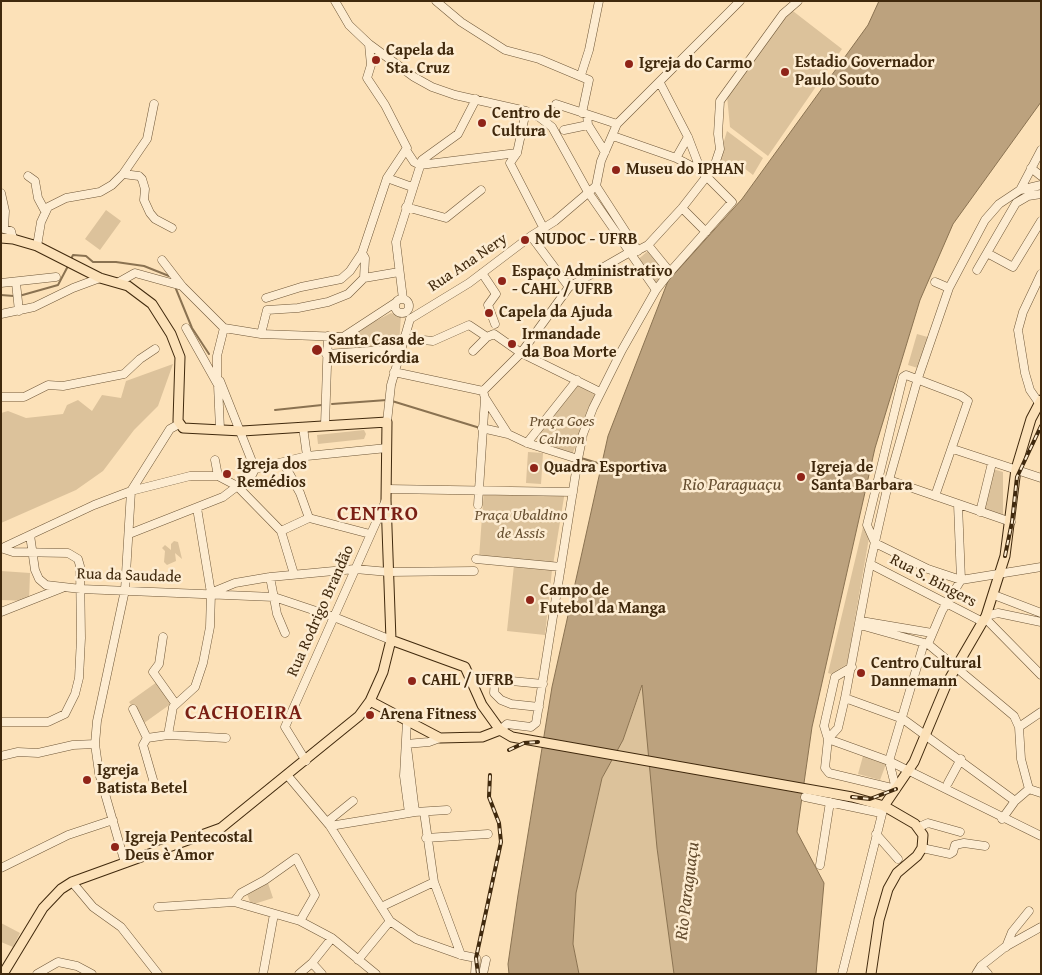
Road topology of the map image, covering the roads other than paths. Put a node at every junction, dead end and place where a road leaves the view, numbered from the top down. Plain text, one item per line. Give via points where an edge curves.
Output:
1 (335, 1) edge
2 (436, 1) edge
3 (593, 1) edge
4 (599, 1) edge
5 (740, 1) edge
6 (798, 1) edge
7 (596, 17) junction
8 (369, 44) junction
9 (581, 75) junction
10 (660, 83) junction
11 (476, 99) junction
12 (154, 104) dead end
13 (556, 104) dead end
14 (526, 111) junction
15 (585, 114) junction
16 (617, 124) junction
17 (588, 125) junction
18 (564, 130) dead end
19 (613, 136) junction
20 (688, 137) junction
21 (406, 150) junction
22 (1041, 150) edge
23 (605, 152) junction
24 (517, 153) junction
25 (505, 154) junction
26 (676, 158) junction
27 (510, 163) junction
28 (420, 165) junction
29 (1031, 168) junction
30 (123, 174) junction
31 (703, 174) junction
32 (28, 176) dead end
33 (1041, 176) edge
34 (387, 178) junction
35 (1041, 185) edge
36 (596, 186) junction
37 (412, 188) junction
38 (481, 190) dead end
39 (1020, 190) junction
40 (588, 192) junction
41 (1, 193) edge
42 (1041, 194) edge
43 (406, 207) junction
44 (682, 208) junction
45 (45, 212) junction
46 (1041, 221) edge
47 (3, 228) edge
48 (172, 228) dead end
49 (544, 229) junction
50 (706, 232) junction
51 (531, 236) junction
52 (1, 238) edge
53 (13, 239) junction
54 (648, 245) junction
55 (37, 246) junction
56 (362, 253) junction
57 (633, 253) junction
58 (987, 253) junction
59 (162, 260) dead end
60 (977, 270) dead end
61 (399, 272) junction
62 (670, 272) junction
63 (482, 273) junction
64 (1041, 274) edge
65 (56, 277) dead end
66 (100, 278) junction
67 (364, 278) junction
68 (341, 279) junction
69 (119, 282) junction
70 (935, 282) dead end
71 (1, 283) edge
72 (16, 283) junction
73 (182, 286) junction
74 (569, 287) junction
75 (949, 288) junction
76 (656, 290) junction
77 (348, 294) junction
78 (266, 298) dead end
79 (403, 299) junction
80 (395, 303) junction
81 (19, 311) junction
82 (1, 314) edge
83 (407, 316) junction
84 (495, 324) dead end
85 (186, 328) dead end
86 (224, 328) junction
87 (261, 334) junction
88 (328, 336) junction
89 (489, 336) junction
90 (403, 338) junction
91 (155, 349) dead end
92 (400, 349) junction
93 (473, 351) dead end
94 (521, 353) junction
95 (326, 354) junction
96 (216, 372) junction
97 (394, 372) junction
98 (918, 378) junction
99 (577, 380) junction
100 (218, 385) junction
101 (600, 392) junction
102 (484, 395) junction
103 (1, 397) edge
104 (1040, 402) edge
105 (387, 422) junction
106 (178, 424) junction
107 (326, 425) junction
108 (303, 426) junction
109 (482, 428) junction
110 (220, 429) junction
111 (242, 431) junction
112 (508, 434) junction
113 (528, 443) junction
114 (387, 448) junction
115 (953, 449) junction
116 (307, 456) junction
117 (885, 456) junction
118 (895, 458) junction
119 (578, 459) junction
120 (215, 460) dead end
121 (283, 462) junction
122 (992, 463) junction
123 (255, 469) junction
124 (1016, 469) junction
125 (218, 476) junction
126 (1041, 478) edge
127 (889, 480) junction
128 (237, 486) junction
129 (387, 489) junction
130 (479, 489) junction
131 (131, 491) junction
132 (573, 492) junction
133 (935, 496) junction
134 (386, 500) junction
135 (478, 504) dead end
136 (958, 504) junction
137 (197, 508) junction
138 (980, 512) junction
139 (309, 518) junction
140 (1011, 522) junction
141 (281, 532) junction
142 (129, 534) junction
143 (370, 534) junction
144 (30, 535) junction
145 (875, 542) junction
146 (2, 548) edge
147 (34, 552) junction
148 (476, 559) dead end
149 (870, 564) junction
150 (561, 567) junction
151 (1041, 567) edge
152 (355, 569) junction
153 (474, 571) dead end
154 (389, 572) junction
155 (1001, 573) junction
156 (294, 574) junction
157 (270, 576) junction
158 (251, 580) junction
159 (961, 580) junction
160 (235, 583) junction
161 (62, 588) junction
162 (81, 589) junction
163 (125, 590) junction
164 (211, 593) junction
165 (994, 595) junction
166 (237, 596) junction
167 (254, 597) junction
168 (274, 597) junction
169 (946, 604) junction
170 (1, 612) edge
171 (1036, 612) edge
172 (334, 617) junction
173 (985, 619) junction
174 (1041, 622) edge
175 (860, 623) junction
176 (885, 629) junction
177 (285, 633) dead end
178 (932, 633) junction
179 (164, 637) dead end
180 (391, 640) junction
181 (926, 643) junction
182 (852, 667) junction
183 (956, 667) junction
184 (1041, 675) edge
185 (469, 677) junction
186 (496, 679) junction
187 (543, 684) junction
188 (846, 698) junction
189 (370, 701) junction
190 (176, 703) junction
191 (539, 707) junction
192 (133, 709) dead end
193 (1041, 712) edge
194 (903, 719) junction
195 (407, 721) junction
196 (1, 722) edge
197 (1019, 727) junction
198 (500, 730) junction
199 (926, 734) junction
200 (168, 735) junction
201 (147, 738) junction
202 (226, 738) dead end
203 (440, 738) junction
204 (828, 739) junction
205 (95, 744) junction
206 (406, 744) junction
207 (1, 756) edge
208 (961, 759) junction
209 (306, 761) junction
210 (889, 761) junction
211 (909, 771) junction
212 (288, 776) junction
213 (154, 783) dead end
214 (948, 783) dead end
215 (896, 789) junction
216 (1029, 789) junction
217 (1041, 793) edge
218 (805, 797) dead end
219 (353, 801) dead end
220 (1015, 801) junction
221 (830, 802) junction
222 (883, 809) junction
223 (447, 810) dead end
224 (424, 812) junction
225 (412, 813) junction
226 (1002, 819) junction
227 (113, 820) junction
228 (329, 824) junction
229 (919, 827) junction
230 (960, 832) dead end
231 (488, 834) dead end
232 (876, 834) junction
233 (1041, 836) edge
234 (426, 838) junction
235 (985, 846) dead end
236 (922, 848) junction
237 (898, 859) dead end
238 (124, 863) junction
239 (820, 865) dead end
240 (1, 868) edge
241 (72, 882) junction
242 (434, 882) junction
243 (234, 902) junction
244 (381, 907) junction
245 (158, 908) dead end
246 (1029, 911) dead end
247 (274, 914) junction
248 (300, 921) junction
249 (390, 921) junction
250 (1041, 927) edge
251 (332, 938) junction
252 (1005, 947) junction
253 (461, 955) junction
254 (358, 960) junction
255 (486, 960) dead end
256 (312, 962) junction
257 (981, 966) junction
258 (3, 974) edge
259 (38, 974) edge
260 (92, 974) edge
261 (158, 974) edge
262 (262, 974) edge
263 (299, 974) edge
264 (322, 974) edge
265 (376, 974) edge
266 (475, 974) edge
267 (483, 974) edge
268 (842, 974) edge
269 (871, 974) edge
270 (976, 974) edge
271 (988, 974) edge

1 - 8 street via 349,25
2 - 9 street via 461,22 505,50
3 - 7 street
4 - 7 street
5 - 10 street
6 - 31 street via 786,9 720,100 720,149 714,167
7 - 9 street
8 - 11 street via 432,87
8 - 21 street via 371,65 366,78 406,141
9 - 15 street via 590,83
10 - 16 street
10 - 20 street
11 - 14 street
11 - 28 street via 458,134 425,156
12 - 30 street via 147,139
13 - 15 street
14 - 24 street
14 - 40 street via 552,127
15 - 16 street
15 - 17 street
16 - 19 street
17 - 18 street
17 - 23 street
19 - 23 street
19 - 26 street
20 - 26 street
20 - 31 street
21 - 28 street
21 - 34 street
22 - 29 street
23 - 36 street
24 - 25 street
24 - 27 street
25 - 27 street
25 - 28 street
26 - 31 street
27 - 49 street
28 - 37 street
29 - 33 street
29 - 39 street
30 - 45 street via 100,192 66,198 53,203
30 - 48 street via 142,179 144,200 150,213
31 - 44 street
31 - 50 street via 730,197 732,204
32 - 45 street via 36,181 38,198
34 - 37 street
34 - 56 street
35 - 39 street
36 - 40 street, Rua Ana Nery
36 - 57 street
37 - 43 street
38 - 43 street via 449,217
39 - 75 street via 1002,201 991,213
40 - 49 street, Rua Ana Nery
40 - 57 street
41 - 47 street via 5,211
42 - 58 street via 1028,196 1016,203
43 - 61 street via 396,242
44 - 50 street
44 - 54 street
45 - 55 street
46 - 58 street via 1012,267
47 - 53 street via 11,231
49 - 51 street, Rua Ana Nery
50 - 62 street
51 - 63 street, Rua Ana Nery
51 - 74 street
52 - 53 main road
53 - 55 main road
54 - 57 street
54 - 62 street
55 - 66 main road
56 - 67 street
56 - 68 street via 354,268
57 - 74 street
57 - 76 street
58 - 60 street
59 - 73 street
61 - 67 street
61 - 79 street
62 - 76 street
63 - 83 street, Rua Ana Nery via 452,294
63 - 84 street via 496,294 488,305
64 - 104 street via 1018,330 1030,390
65 - 72 street
66 - 69 main road
66 - 81 street
67 - 77 street
68 - 77 street
68 - 78 street
69 - 73 street via 135,273
69 - 106 main road via 152,304 176,346 181,370
70 - 75 street
71 - 72 street
72 - 81 street
73 - 86 street
74 - 94 street
75 - 98 street
76 - 101 street
77 - 87 street via 314,306 269,309 265,313
79 - 80 street
79 - 83 street via 407,300 410,308
80 - 83 street via 398,312
80 - 88 street via 347,336
81 - 82 street
83 - 90 street
85 - 100 street
86 - 87 street
86 - 96 street
87 - 88 street
88 - 95 street
89 - 90 street via 470,326 433,341
89 - 93 street
89 - 94 street
90 - 92 street
91 - 103 street via 124,374 63,386 48,385 24,398
92 - 95 street
92 - 97 street
94 - 99 street
94 - 102 street
95 - 107 street
96 - 100 street
96 - 111 street
97 - 102 street
97 - 105 street
98 - 115 street via 968,401
98 - 117 street via 904,377
98 - 118 street
99 - 101 street
99 - 113 street
100 - 110 street
101 - 119 street via 583,434
102 - 109 street
102 - 112 street
104 - 124 main road via 1031,419
105 - 107 main road
105 - 114 main road
106 - 110 main road via 189,430
106 - 131 street via 170,429
107 - 108 main road
108 - 111 main road
108 - 116 street
109 - 112 street
109 - 130 street
110 - 111 main road
111 - 123 street
112 - 113 street
113 - 119 street
114 - 116 street
114 - 129 main road
115 - 122 street
115 - 133 street
116 - 121 street
117 - 118 street
117 - 145 street via 868,525
118 - 127 street
119 - 132 street
120 - 125 street
121 - 123 street
121 - 139 street
122 - 124 street
122 - 138 street
123 - 128 street
124 - 126 street
124 - 140 main road
125 - 128 street
125 - 131 street via 190,476
127 - 133 street
127 - 145 street
128 - 137 street via 223,497
128 - 141 street
129 - 130 street
129 - 134 main road
130 - 132 street
130 - 135 street
131 - 142 street
131 - 144 street
132 - 150 street
133 - 136 street
134 - 143 street, Rua Rodrigo Brandão
134 - 154 main road
136 - 138 street
136 - 159 street
137 - 142 street
137 - 164 street
138 - 140 street
139 - 141 street
139 - 143 street
140 - 155 main road
141 - 156 street
142 - 163 street
143 - 152 street, Rua Rodrigo Brandão
144 - 146 street
144 - 147 street
145 - 149 street
145 - 159 street
146 - 147 street via 13,552
147 - 161 street, Rua da Saudade via 39,579 46,585
147 - 162 street via 74,556 80,566
148 - 150 street
149 - 169 street, Rua S. Bingers
149 - 175 street
150 - 187 street
151 - 155 street
152 - 154 street
152 - 156 street
152 - 172 street, Rua Rodrigo Brandão
153 - 154 street
154 - 180 main road
155 - 159 street
155 - 165 main road
156 - 157 street
157 - 158 street
157 - 168 street
158 - 160 street
158 - 167 street
159 - 169 street
160 - 164 street
160 - 166 street
161 - 162 street, Rua da Saudade
161 - 170 street
162 - 163 street, Rua da Saudade
162 - 196 street via 79,678 65,714 48,722
163 - 164 street, Rua da Saudade
163 - 205 street
164 - 166 street, Rua da Saudade
164 - 190 street via 210,627 203,663 195,687
165 - 171 street
165 - 173 main road
166 - 167 street, Rua da Saudade
167 - 168 street, Rua da Saudade
168 - 172 street, Rua da Saudade
168 - 177 street
169 - 173 street, Rua S. Bingers
169 - 178 street
171 - 173 street via 998,613
171 - 174 street
172 - 180 street, Rua da Saudade
172 - 209 street, Rua Rodrigo Brandão via 285,727
173 - 183 main road
173 - 184 street
175 - 176 street
175 - 182 street
176 - 178 street
176 - 181 street
178 - 181 street
179 - 190 street via 159,664 153,672
180 - 185 main road via 465,666
180 - 189 main road via 383,672
181 - 183 street
181 - 194 street
182 - 188 street
182 - 204 street via 835,677 824,726
183 - 197 street via 1014,716
183 - 199 main road
185 - 186 street
185 - 198 main road via 482,705
186 - 187 street
186 - 191 street via 494,693 501,700
187 - 191 street
188 - 194 street
188 - 204 street via 838,728
189 - 195 main road
189 - 209 main road via 360,716
190 - 200 street via 171,711
191 - 198 street via 535,725 507,724
192 - 201 street
193 - 197 street
194 - 199 street
194 - 210 street
195 - 203 main road
195 - 206 street
197 - 216 street via 1021,759
198 - 203 main road via 482,737
198 - 222 main road via 512,737 538,742 852,797
199 - 208 street
199 - 211 main road
200 - 201 street
200 - 202 street
201 - 213 street via 143,745
203 - 206 street
204 - 210 street
204 - 215 street via 825,768 829,774
205 - 207 street
205 - 227 street via 99,773
206 - 225 street
208 - 214 street
208 - 220 street
209 - 212 main road
210 - 211 street
210 - 215 street
211 - 215 main road
211 - 226 street
212 - 228 street
212 - 238 main road via 222,828
215 - 222 main road
216 - 217 street
216 - 220 street
218 - 221 street
219 - 228 street
220 - 226 street
221 - 222 street
221 - 239 street
222 - 229 main road
222 - 232 street
223 - 224 street
224 - 225 street
224 - 234 street
225 - 228 street
226 - 233 street
227 - 238 street
227 - 240 street via 68,835
228 - 244 street
229 - 230 street via 928,823
229 - 236 main road via 923,835
231 - 234 street
232 - 237 street
232 - 268 street
234 - 242 street
235 - 236 street via 964,843 956,845 950,854
236 - 269 main road via 897,873 888,889 879,920
238 - 241 main road
241 - 258 main road via 43,908
241 - 261 street via 88,902 121,927
242 - 244 street
242 - 253 street
243 - 245 street
243 - 247 street
243 - 248 street via 244,891 296,858 315,895
244 - 249 street
246 - 252 street
247 - 248 street
247 - 262 street
248 - 251 street
249 - 253 street via 416,939
249 - 254 street
250 - 252 street
251 - 254 street
251 - 256 street
252 - 257 street
253 - 266 street via 476,958
254 - 265 street
255 - 267 street
256 - 263 street
256 - 264 street
257 - 270 street
257 - 271 street
259 - 260 street via 58,962 77,966

